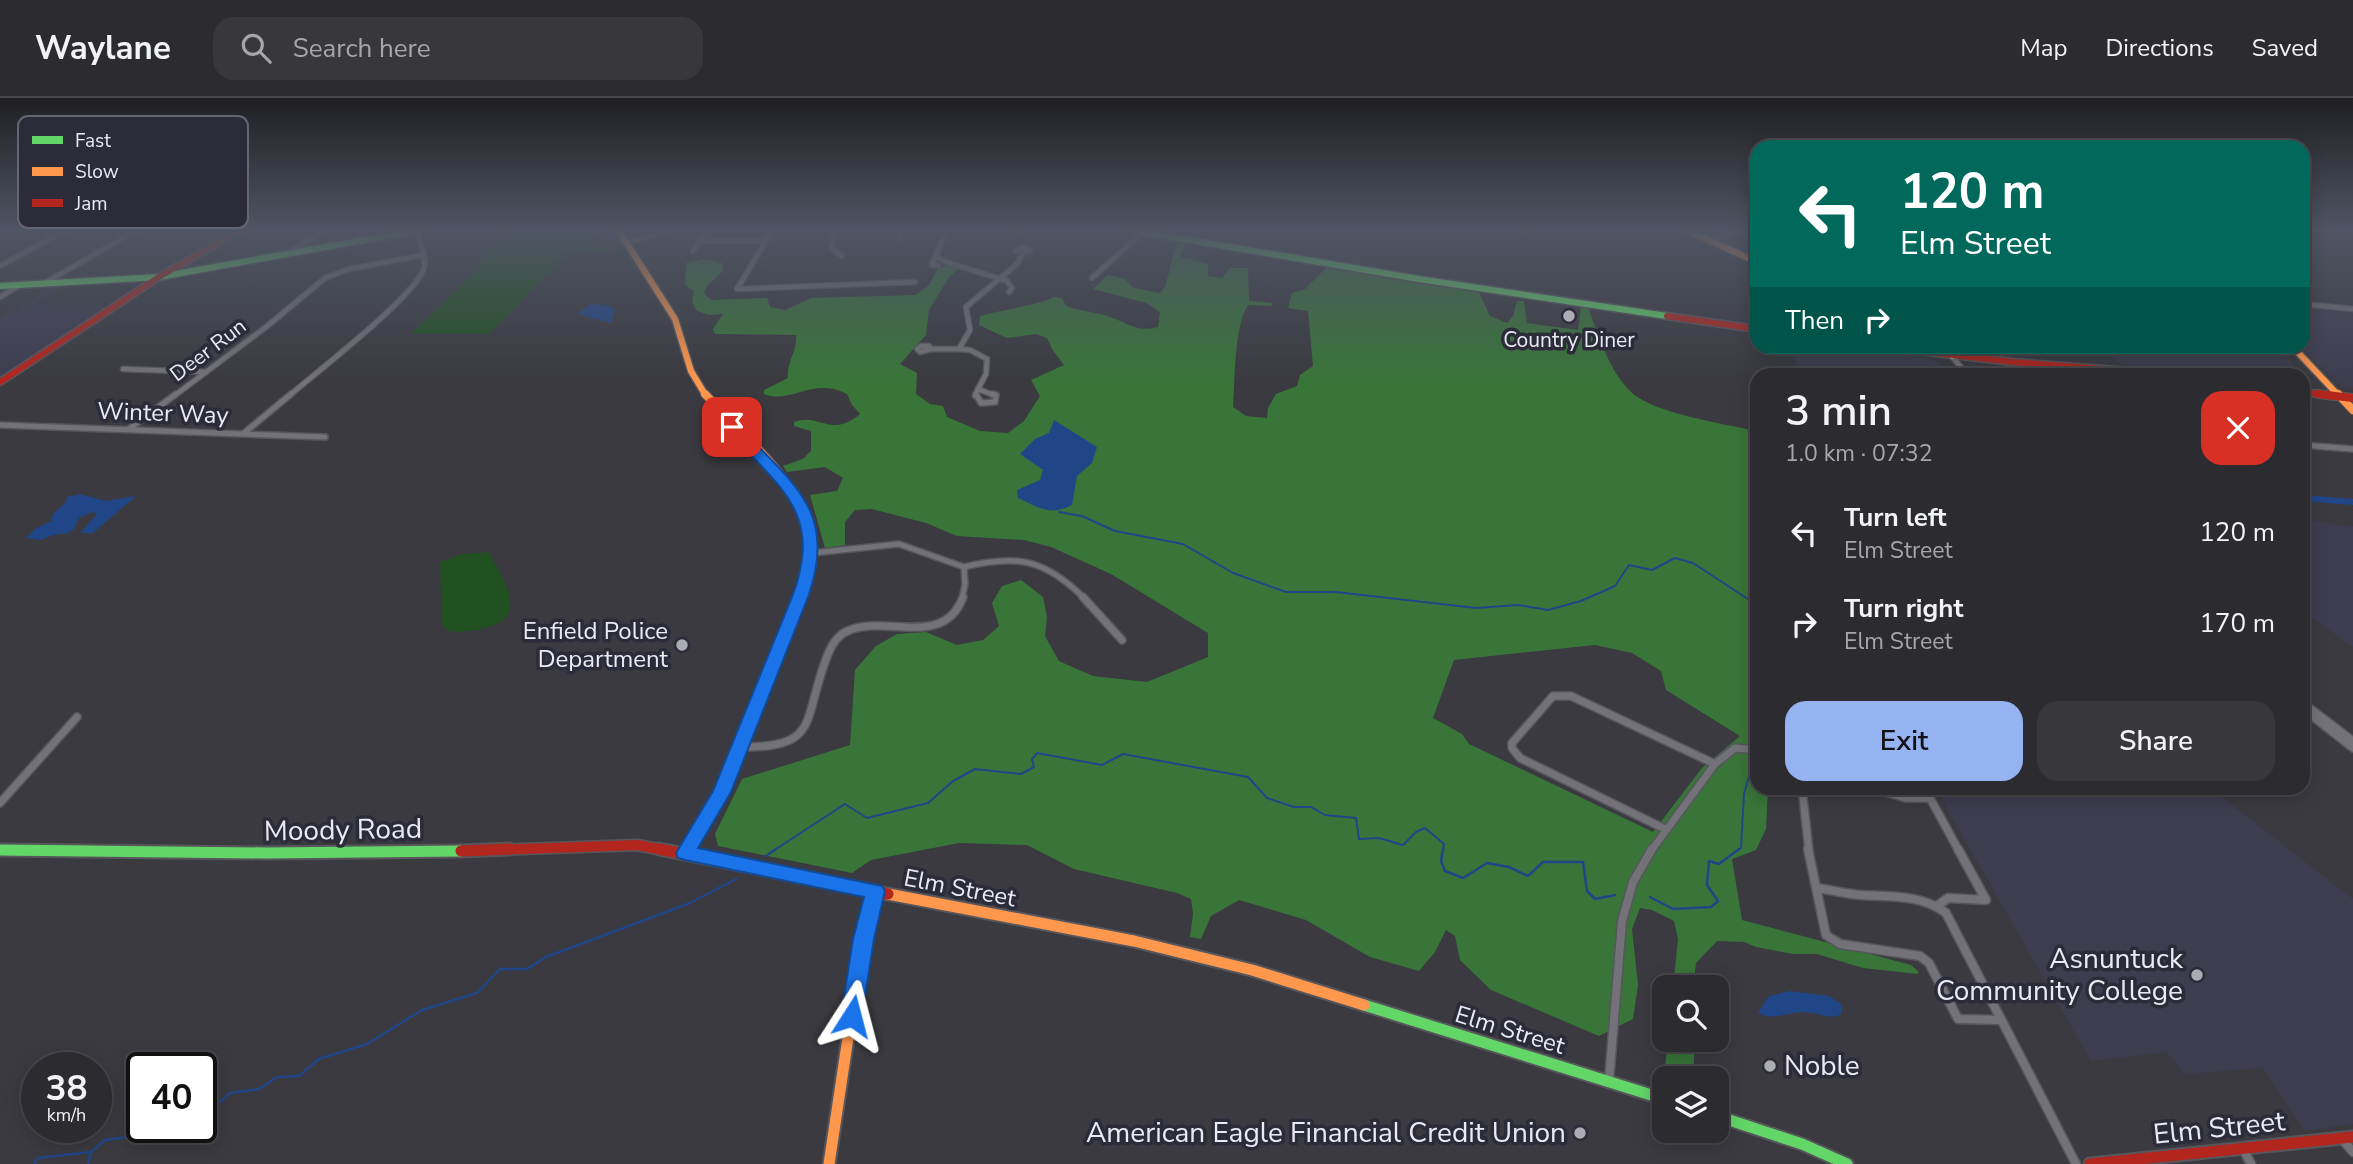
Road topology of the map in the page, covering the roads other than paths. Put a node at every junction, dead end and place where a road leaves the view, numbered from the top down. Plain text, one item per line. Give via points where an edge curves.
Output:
1 (49, 281) edge
2 (97, 281) edge
3 (153, 281) edge
4 (323, 281) edge
5 (418, 281) edge
6 (651, 281) edge
7 (742, 281) edge
8 (997, 281) edge
9 (1005, 281) edge
10 (1431, 281) edge
11 (915, 282) dead end
12 (43, 284) junction
13 (20, 285) junction
14 (0, 286) edge
15 (1009, 292) dead end
16 (0, 297) edge
17 (2310, 305) edge
18 (2353, 309) edge
19 (1750, 328) edge
20 (931, 349) dead end
21 (959, 349) junction
22 (1937, 354) edge
23 (2300, 354) edge
24 (1952, 356) junction
25 (1961, 368) edge
26 (2078, 368) edge
27 (123, 369) dead end
28 (206, 372) junction
29 (0, 382) edge
30 (977, 389) junction
31 (2310, 391) edge
32 (2339, 394) junction
33 (2353, 396) edge
34 (2353, 410) edge
35 (0, 425) edge
36 (129, 429) junction
37 (244, 433) junction
38 (325, 437) dead end
39 (2310, 446) edge
40 (2353, 449) edge
41 (812, 553) junction
42 (964, 567) junction
43 (1122, 640) dead end
44 (2310, 709) edge
45 (2310, 714) edge
46 (77, 717) dead end
47 (2353, 744) edge
48 (740, 747) junction
49 (1750, 749) edge
50 (1716, 764) junction
51 (1802, 795) edge
52 (1895, 795) edge
53 (0, 803) edge
54 (1665, 829) junction
55 (0, 850) edge
56 (685, 853) junction
57 (1817, 888) junction
58 (875, 891) junction
59 (1937, 906) junction
60 (2000, 1020) junction
61 (1609, 1081) junction
62 (1652, 1095) edge
63 (1729, 1120) edge
64 (2353, 1137) edge
65 (2341, 1138) junction
66 (2243, 1149) junction
67 (2353, 1152) edge
68 (829, 1164) edge
69 (1847, 1164) edge
70 (2076, 1164) edge
71 (2090, 1164) edge
72 (2251, 1164) edge

1 - 12 street
2 - 12 street
3 - 29 street
4 - 28 street, Deer Run
5 - 37 street
6 - 41 street via 675,319 702,391 799,500 809,524
7 - 11 street via 737,289
8 - 21 street via 966,307 970,330
9 - 15 street via 1012,288
10 - 19 street
12 - 13 street
13 - 14 street
13 - 16 street
17 - 18 street
20 - 21 street
21 - 30 street via 986,359 987,373
22 - 24 street
23 - 32 street
24 - 25 street
24 - 26 street
27 - 28 street
28 - 36 street, Deer Run
30 - 30 street via 977,401 995,402 996,395
31 - 32 street
32 - 33 street
32 - 34 street
35 - 36 street, Winter Way
36 - 37 street, Winter Way
37 - 38 street, Winter Way
39 - 40 street
41 - 42 street via 899,544
41 - 48 street via 800,597
42 - 43 street via 1007,557 1057,572
42 - 48 street via 964,596 956,612 923,626 856,629 838,637 801,734 780,746
44 - 47 street
45 - 47 street
46 - 53 street
48 - 56 street via 710,814
49 - 50 street via 1735,748
50 - 54 street
50 - 54 street via 1571,696 1547,701 1512,743 1520,758
51 - 57 street via 1805,834
52 - 59 street via 1930,798 1986,900 1948,898
54 - 61 street via 1633,882 1622,921
55 - 56 street, Moody Road via 291,854 474,852 607,844
56 - 58 street, Elm Street
57 - 59 street
57 - 60 street via 1830,939 1920,956 1929,963 1958,1019
58 - 61 street, Elm Street via 1212,959
58 - 68 street via 863,939
59 - 60 street via 1946,913
60 - 70 street
61 - 62 street, Elm Street
63 - 69 street
64 - 65 street, Elm Street
65 - 66 street, Elm Street
65 - 67 street
66 - 71 street, Elm Street
66 - 72 street

